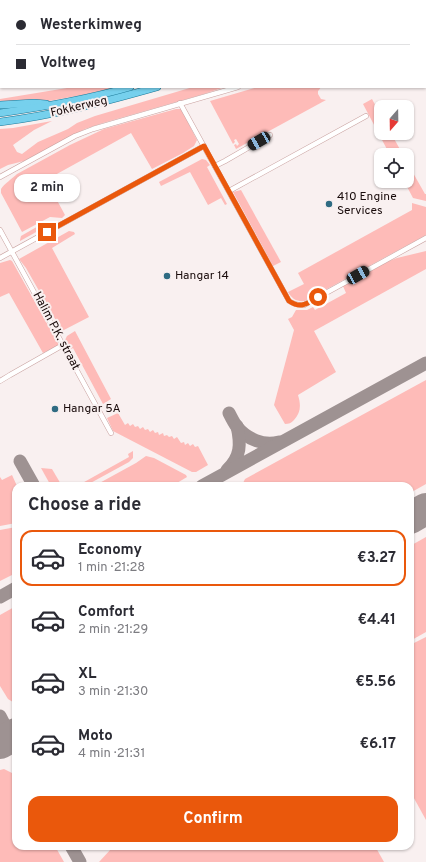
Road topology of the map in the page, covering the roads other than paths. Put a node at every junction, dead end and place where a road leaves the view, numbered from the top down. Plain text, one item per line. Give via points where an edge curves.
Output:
1 (126, 88) edge
2 (153, 88) edge
3 (234, 88) edge
4 (180, 103) junction
5 (0, 105) edge
6 (54, 105) junction
7 (0, 113) edge
8 (366, 116) dead end
9 (0, 122) edge
10 (270, 135) dead end
11 (204, 146) junction
12 (215, 166) junction
13 (0, 177) edge
14 (229, 192) junction
15 (0, 230) edge
16 (426, 238) edge
17 (12, 251) junction
18 (0, 258) edge
19 (63, 345) junction
20 (0, 381) edge
21 (111, 432) dead end

1 - 6 main road, Fokkerweg
2 - 9 main road, Fokkerweg via 75,109
3 - 4 street
4 - 11 street
4 - 13 street via 92,129
5 - 6 main road
6 - 7 main road, Fokkerweg
8 - 14 street
10 - 12 street
11 - 12 street
11 - 17 street
12 - 14 street
14 - 16 street via 289,301 300,306
15 - 17 street, Halim P.K. straat
17 - 18 street
17 - 19 street, Halim P.K. straat
19 - 20 street
19 - 21 street, Halim P.K. straat

